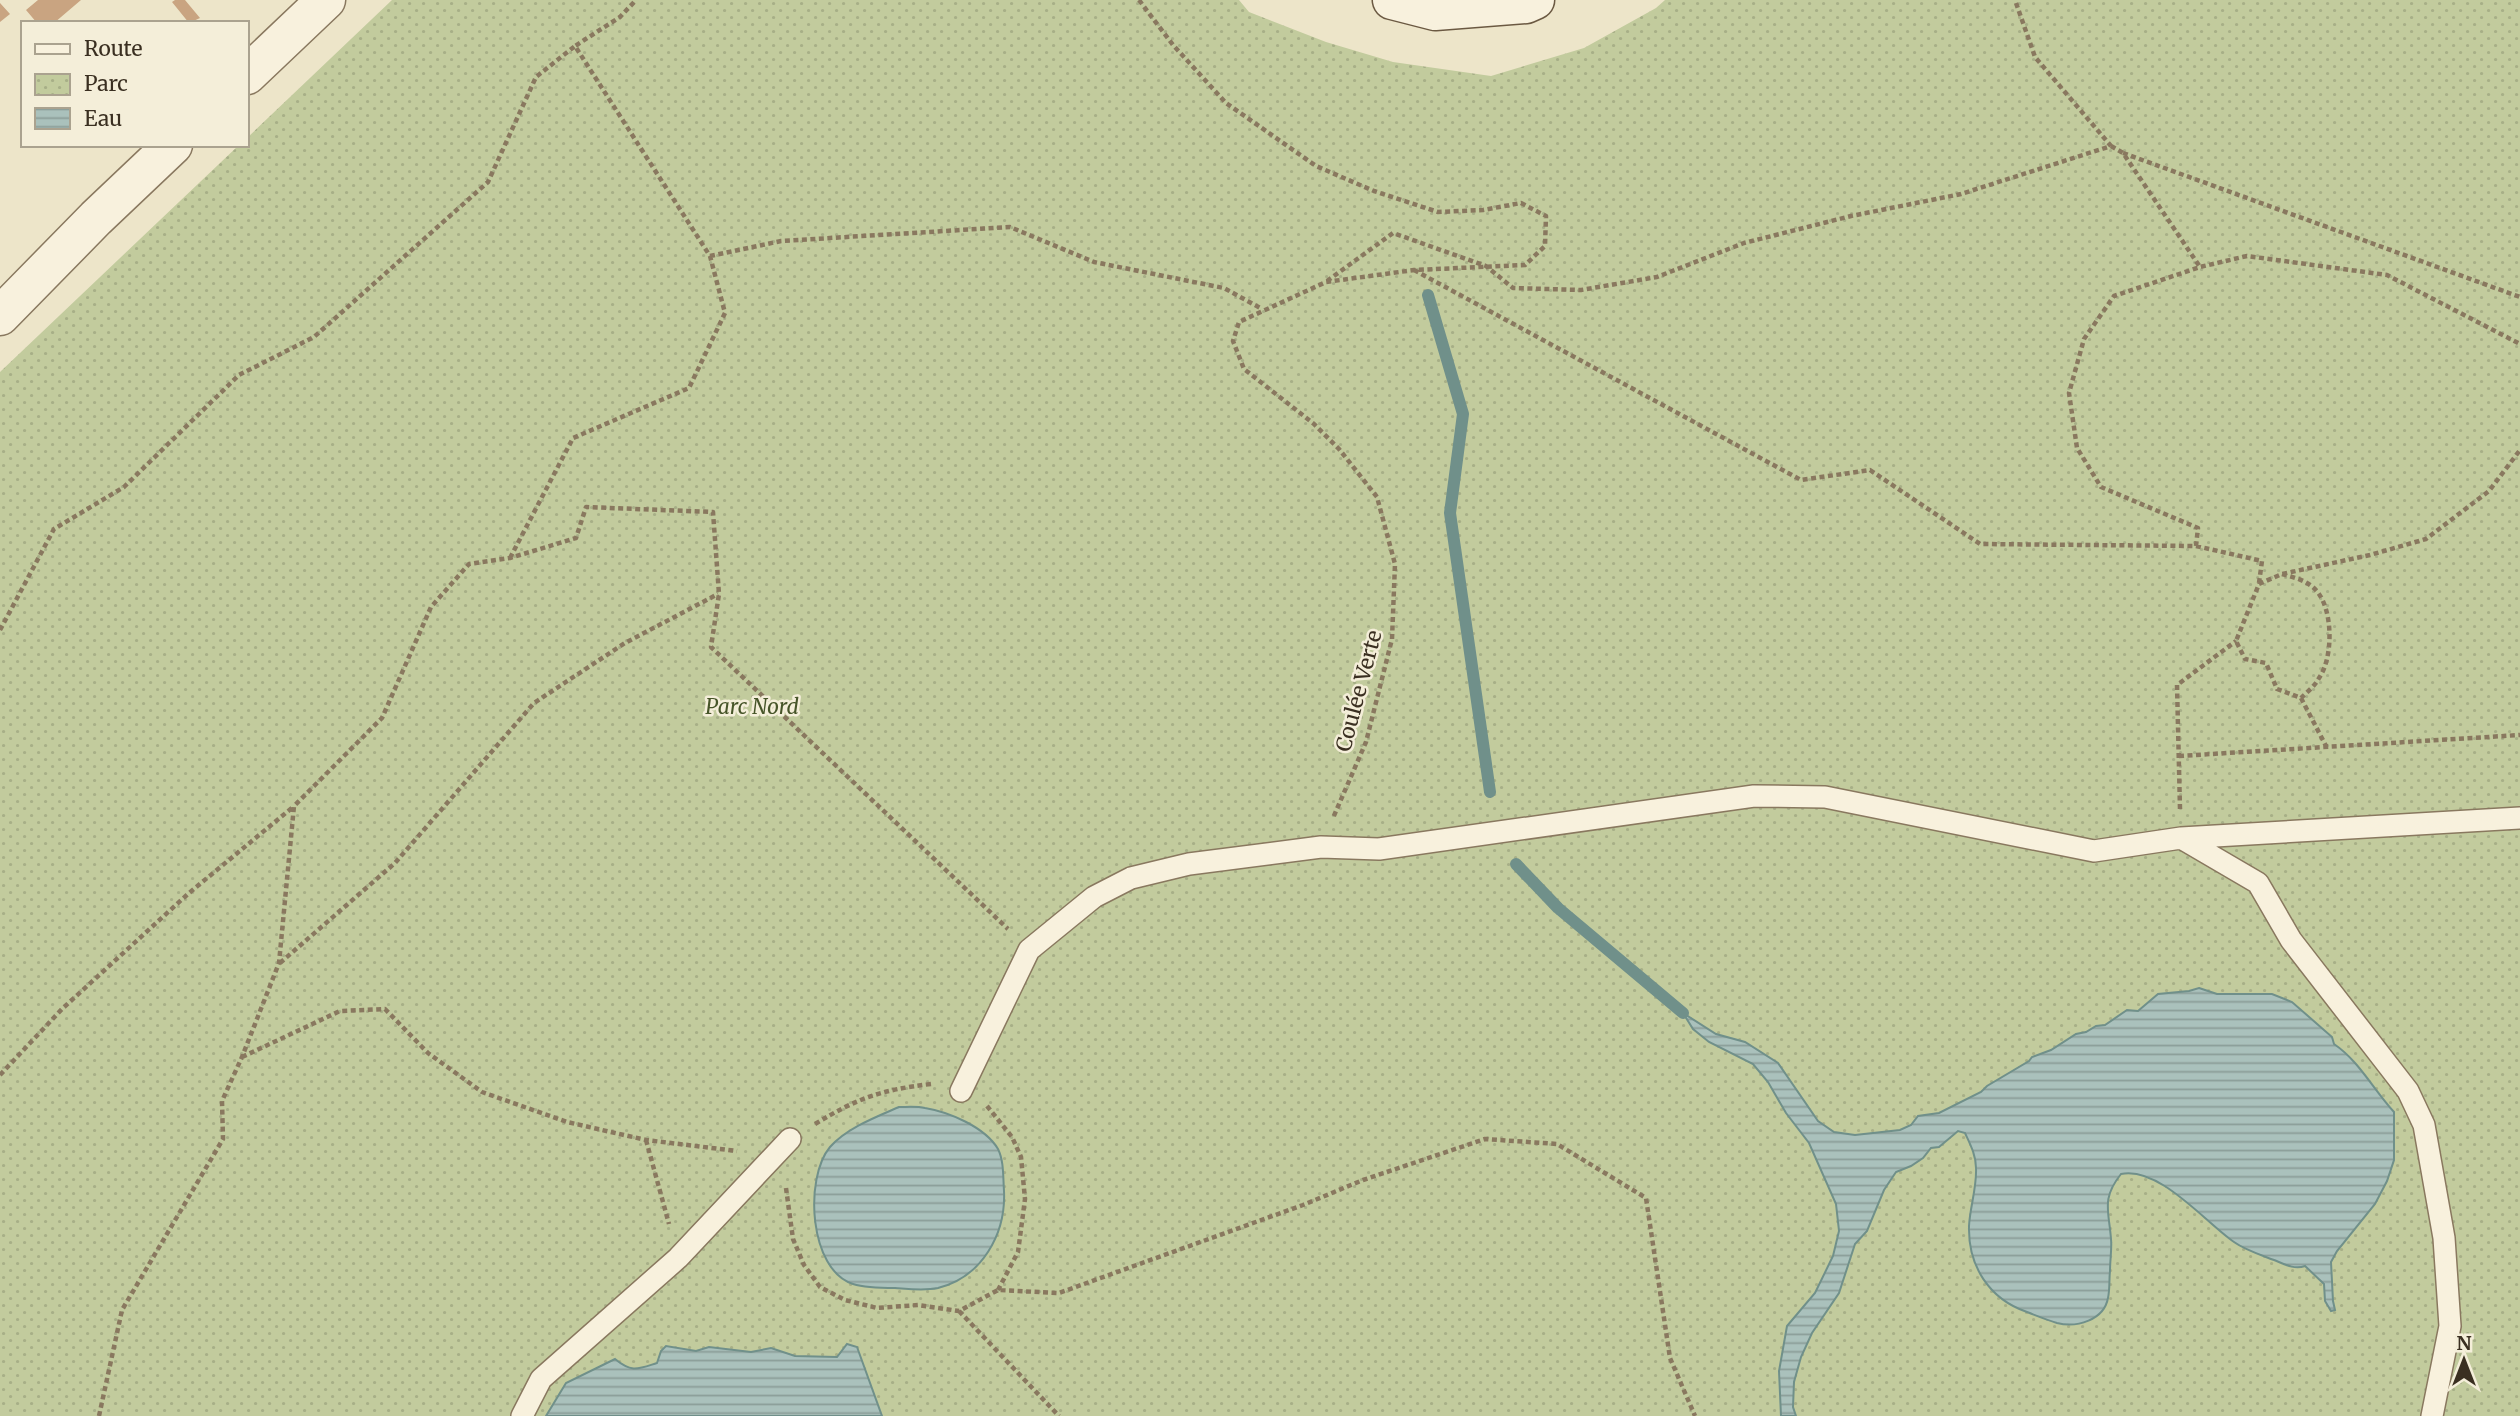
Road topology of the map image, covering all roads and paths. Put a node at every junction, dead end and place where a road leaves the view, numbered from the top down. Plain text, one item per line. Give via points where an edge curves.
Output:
1 (326, 0) edge
2 (636, 0) edge
3 (1139, 0) edge
4 (1392, 0) edge
5 (1535, 0) edge
6 (2015, 0) edge
7 (575, 46) junction
8 (248, 74) edge
9 (2111, 146) junction
10 (171, 147) edge
11 (2123, 153) junction
12 (710, 256) junction
13 (1486, 266) junction
14 (2200, 267) junction
15 (1414, 270) junction
16 (1326, 282) junction
17 (2520, 296) edge
18 (1263, 309) junction
19 (0, 316) edge
20 (2520, 344) edge
21 (2520, 450) edge
22 (2196, 546) junction
23 (510, 558) junction
24 (2281, 575) junction
25 (2259, 584) junction
26 (719, 593) junction
27 (0, 630) edge
28 (2236, 641) junction
29 (2301, 698) junction
30 (2520, 735) edge
31 (2326, 746) junction
32 (2179, 756) junction
33 (294, 806) junction
34 (2520, 818) edge
35 (2181, 838) junction
36 (1321, 847) junction
37 (1029, 950) junction
38 (279, 964) junction
39 (242, 1057) junction
40 (0, 1076) edge
41 (961, 1091) junction
42 (790, 1139) junction
43 (646, 1140) junction
44 (772, 1156) junction
45 (678, 1258) junction
46 (998, 1290) junction
47 (960, 1311) junction
48 (99, 1416) edge
49 (522, 1416) edge
50 (1059, 1416) edge
51 (1695, 1416) edge
52 (2432, 1416) edge

1 - 8 street
2 - 7 path via 620,17
3 - 13 path, Coulée Verte via 1226,103 1316,166 1438,212 1521,203 1546,216 1545,246 1524,265
4 - 5 street via 1436,11
6 - 9 path via 2035,57
7 - 12 path
7 - 27 path via 536,77 488,182 314,337 239,375 124,487 54,528
9 - 11 path
9 - 13 path via 1961,194 1744,243 1657,277 1581,290 1513,288
10 - 19 street
11 - 14 path
11 - 17 path
12 - 18 path via 781,241 1010,228 1094,262 1224,288
12 - 23 path via 725,313 689,387 573,438
13 - 15 path, Coulée Verte
13 - 16 path via 1393,233
14 - 20 path via 2247,256 2388,275
14 - 22 path via 2114,296 2084,339 2069,393 2077,448 2101,487 2198,528
15 - 16 path, Coulée Verte
15 - 22 path via 1801,480 1870,470 1980,544
16 - 18 path, Coulée Verte
18 - 36 path, Coulée Verte via 1239,322 1233,341 1244,369 1314,424 1377,497 1395,564 1392,639 1369,729
21 - 24 path via 2489,491 2426,539
22 - 25 path via 2262,561
23 - 26 path via 576,538 586,507 713,512
23 - 33 path via 469,564 431,607 382,718
24 - 25 path
24 - 29 path via 2304,580 2319,594 2328,618 2330,648 2320,677
25 - 28 path
26 - 37 path via 712,647
26 - 38 path via 625,643 534,703 395,863
28 - 29 path via 2245,659 2266,663 2277,689
28 - 32 path via 2177,685
29 - 31 path
30 - 31 path
31 - 32 path
32 - 35 path
33 - 38 path
33 - 40 path via 188,893 62,1009
34 - 35 lane
35 - 36 lane via 2094,851 1825,797 1754,796 1379,849
35 - 52 lane via 2258,883 2291,940 2408,1091 2424,1125 2444,1238 2451,1326
36 - 37 lane via 1189,864 1131,878 1094,897
37 - 41 lane
38 - 39 path
39 - 43 path via 340,1011 385,1009 428,1053 482,1092 567,1122
39 - 48 path via 222,1101 223,1139 122,1310
41 - 42 path via 930,1084 877,1092 851,1102
41 - 46 path via 988,1107 1012,1137 1021,1157 1025,1199 1018,1252
42 - 44 lane
42 - 47 path via 786,1178 793,1239 820,1287 845,1300 877,1308 918,1305
43 - 44 path
43 - 45 path
44 - 45 lane
45 - 49 lane via 541,1379
46 - 47 path
46 - 51 path via 1059,1293 1485,1139 1557,1144 1646,1198 1670,1358
47 - 50 path

